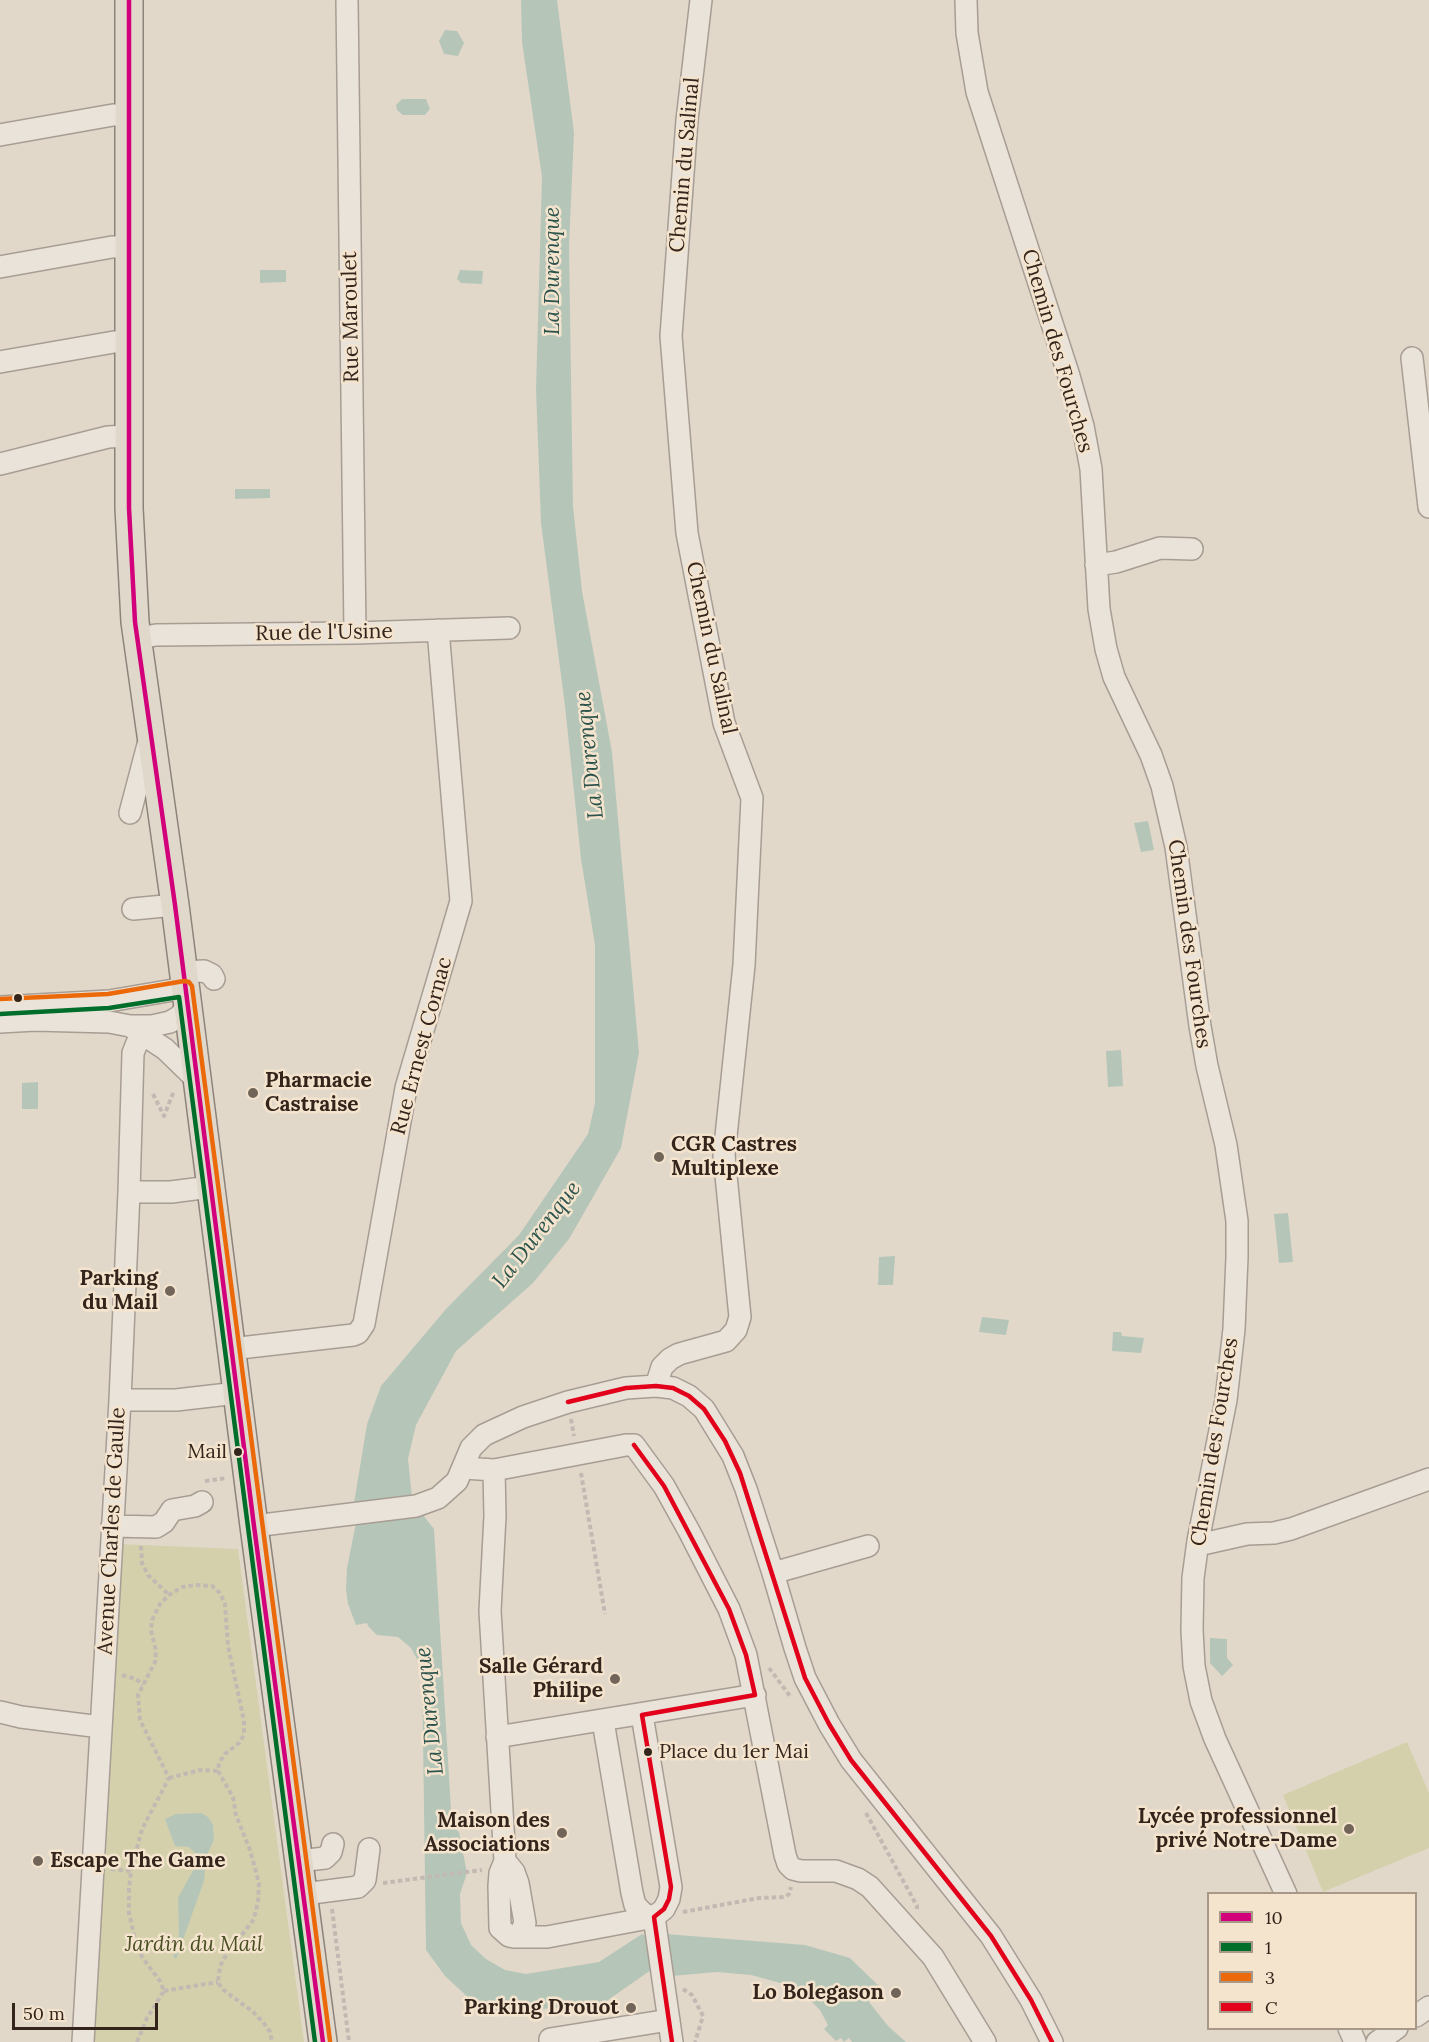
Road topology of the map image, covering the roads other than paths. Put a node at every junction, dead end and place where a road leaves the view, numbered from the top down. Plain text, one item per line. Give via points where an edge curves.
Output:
1 (129, 0) edge
2 (347, 0) edge
3 (701, 0) edge
4 (966, 0) edge
5 (129, 115) junction
6 (0, 135) edge
7 (129, 247) junction
8 (0, 267) edge
9 (129, 342) junction
10 (1412, 358) dead end
11 (0, 362) edge
12 (129, 436) junction
13 (0, 464) edge
14 (1429, 507) edge
15 (1192, 549) dead end
16 (1096, 565) junction
17 (509, 628) dead end
18 (438, 630) junction
19 (355, 633) junction
20 (139, 638) junction
21 (151, 733) junction
22 (130, 813) dead end
23 (175, 905) junction
24 (133, 909) dead end
25 (214, 979) dead end
26 (185, 988) junction
27 (0, 1007) edge
28 (0, 1022) edge
29 (142, 1029) junction
30 (185, 1082) junction
31 (210, 1187) junction
32 (129, 1192) junction
33 (231, 1349) junction
34 (656, 1386) junction
35 (237, 1393) junction
36 (120, 1400) junction
37 (464, 1468) junction
38 (494, 1470) junction
39 (1429, 1479) edge
40 (204, 1491) road end
41 (112, 1526) junction
42 (254, 1526) junction
43 (1198, 1541) junction
44 (868, 1546) dead end
45 (773, 1573) junction
46 (755, 1695) junction
47 (0, 1712) edge
48 (642, 1715) junction
49 (603, 1720) junction
50 (101, 1727) junction
51 (496, 1737) junction
52 (333, 1844) dead end
53 (369, 1849) dead end
54 (299, 1861) junction
55 (316, 1892) junction
56 (1286, 1892) edge
57 (655, 1926) junction
58 (669, 2020) junction
59 (1394, 2030) edge
60 (83, 2042) edge
61 (323, 2042) edge
62 (550, 2042) edge
63 (672, 2042) edge
64 (985, 2042) edge
65 (1052, 2042) edge
66 (1377, 2042) edge

1 - 5 main road
2 - 19 street, Rue Maroulet
3 - 34 street, Chemin du Salinal via 687,120 671,336 687,532 724,723 752,798 744,965 724,1155 740,1317 736,1330 726,1341 670,1359 662,1367
4 - 16 street, Chemin des Fourches via 977,92 1083,426 1092,478
5 - 6 street
5 - 7 main road
7 - 8 street
7 - 9 main road
9 - 11 street
9 - 12 main road
10 - 14 street
12 - 13 street via 108,436
12 - 20 main road via 130,542
15 - 16 street via 1160,548
16 - 43 street, Chemin des Fourches via 1099,609 1110,663 1151,755 1170,816 1200,1026 1236,1212 1234,1329 1226,1400
17 - 18 street, Rue de l'Usine
18 - 19 street, Rue de l'Usine
18 - 33 street, Rue Ernest Cornac via 461,902 406,1088 364,1324 353,1335
19 - 20 street, Rue de l'Usine
20 - 21 main road
21 - 22 street
21 - 23 main road
23 - 24 street
23 - 26 main road
25 - 26 street via 204,971
26 - 27 street via 109,1001
26 - 29 street via 180,1016
26 - 30 main road
28 - 29 street via 109,1022
29 - 30 street via 165,1049
29 - 32 street, Avenue Charles de Gaulle via 133,1053
30 - 31 main road
31 - 32 street
31 - 33 main road
32 - 36 street, Avenue Charles de Gaulle
33 - 35 main road
34 - 37 street via 595,1394 523,1417 484,1435 471,1448
34 - 45 street via 690,1396 716,1425 740,1473
35 - 36 street
35 - 42 main road
36 - 41 street, Avenue Charles de Gaulle
37 - 38 street
37 - 42 street via 438,1498 416,1506
38 - 46 street via 634,1445 664,1486 729,1609
38 - 51 street via 490,1611
39 - 43 street via 1291,1529 1207,1543
40 - 41 street via 195,1506 172,1510 156,1527
41 - 50 street, Avenue Charles de Gaulle
42 - 54 main road
43 - 56 street, Chemin des Fourches via 1191,1630 1201,1701
44 - 45 street
45 - 65 street via 805,1678 840,1744 992,1936
46 - 48 street
46 - 64 street via 785,1855 793,1869 836,1871 858,1879 880,1897 933,1957
47 - 50 street
48 - 49 street
48 - 57 street via 671,1887
49 - 51 street
49 - 57 street via 635,1905
50 - 60 street, Avenue Charles de Gaulle
51 - 57 street via 505,1862 499,1886 500,1928 514,1937 547,1937
52 - 54 street via 325,1858
53 - 55 street via 365,1880 358,1887
54 - 55 main road
55 - 61 main road
57 - 58 street
58 - 62 street
58 - 63 street
59 - 66 street

